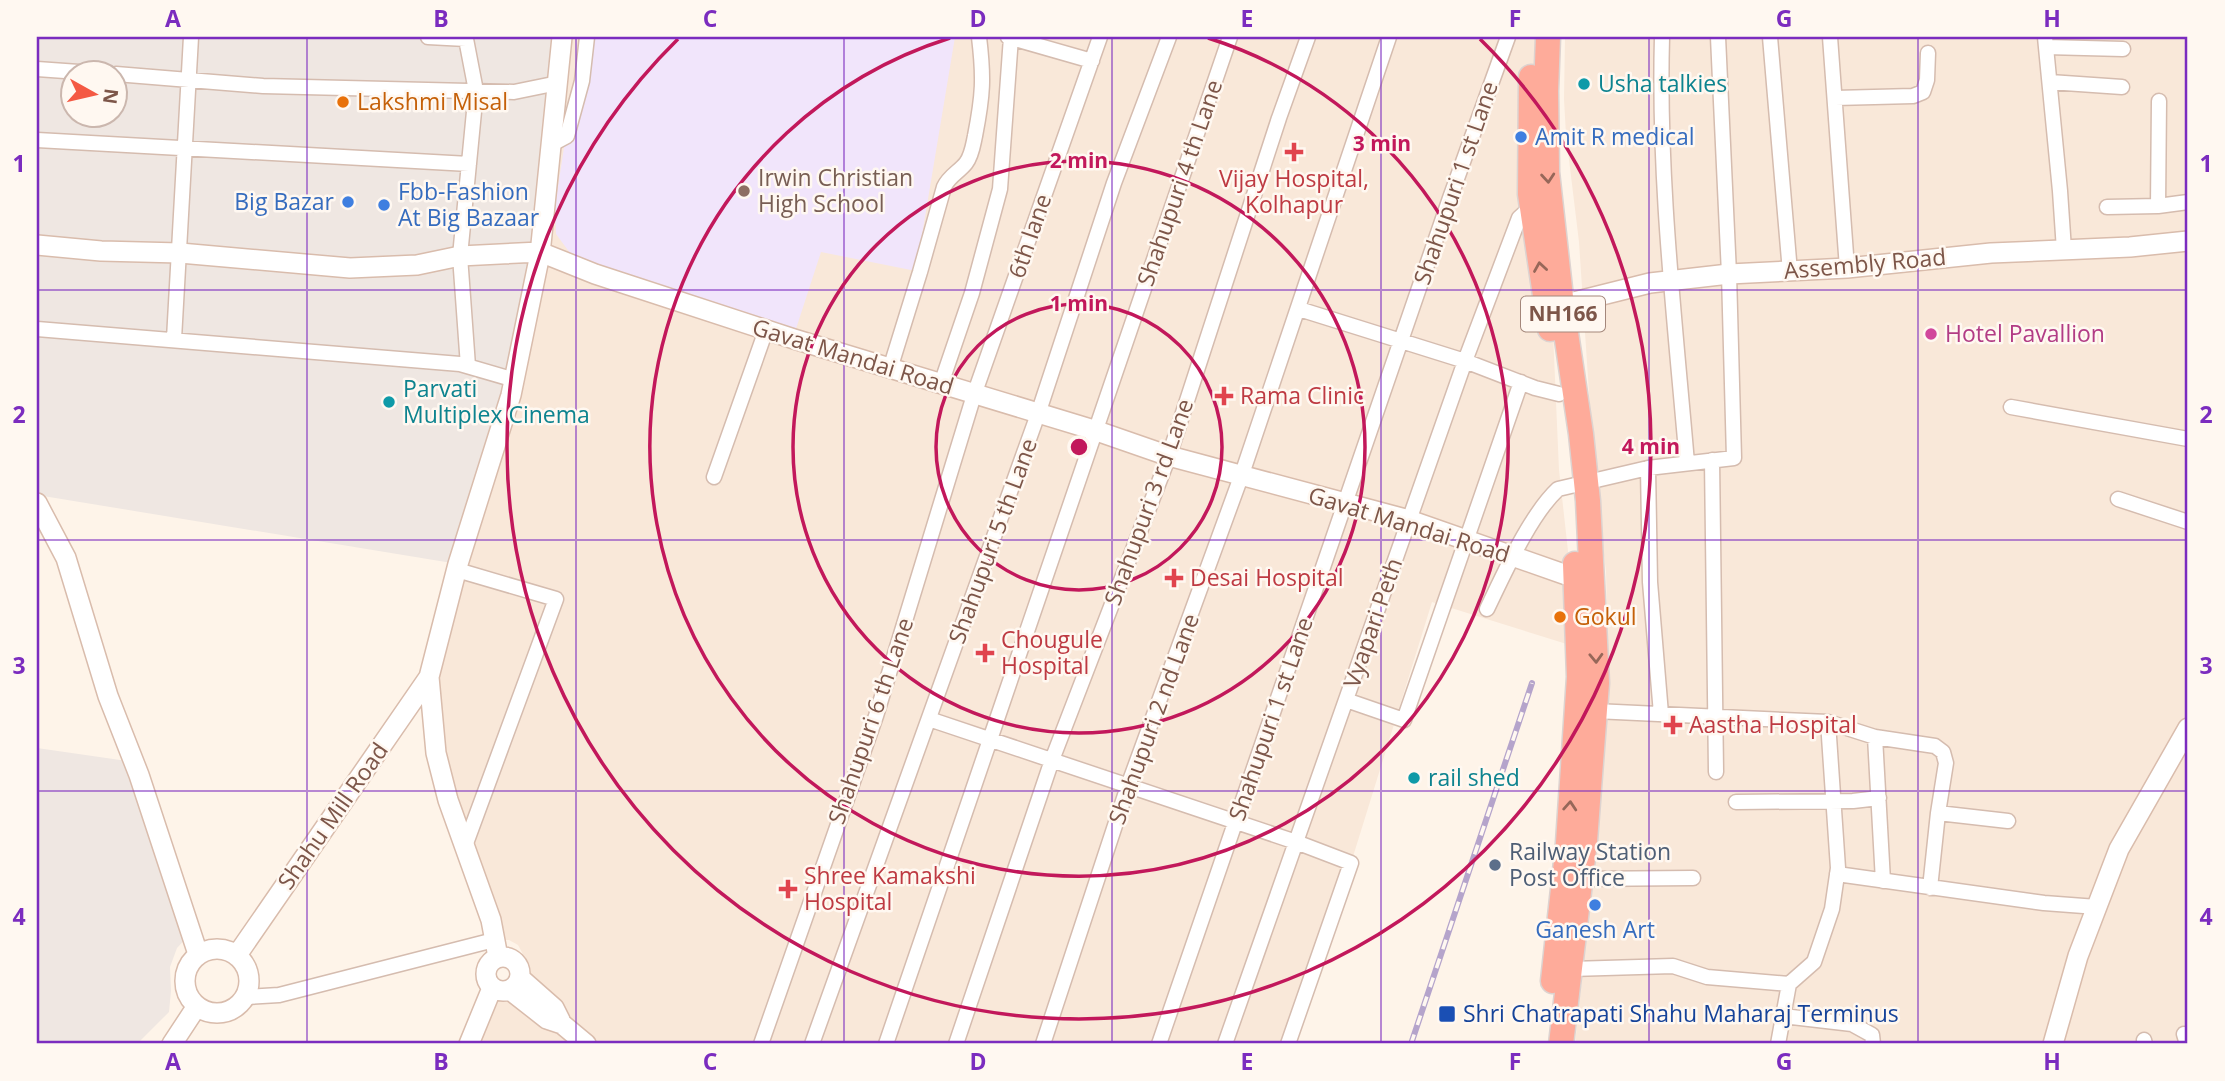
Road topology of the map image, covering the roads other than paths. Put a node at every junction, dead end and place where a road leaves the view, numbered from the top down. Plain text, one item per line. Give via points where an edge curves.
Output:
1 (191, 37) edge
2 (428, 37) edge
3 (562, 37) edge
4 (587, 37) edge
5 (979, 37) edge
6 (1010, 37) edge
7 (1100, 37) edge
8 (1170, 37) edge
9 (1230, 37) edge
10 (1308, 37) edge
11 (1389, 37) edge
12 (1508, 37) edge
13 (1532, 37) edge
14 (1548, 37) edge
15 (1662, 37) edge
16 (1718, 37) edge
17 (1770, 37) edge
18 (1830, 37) edge
19 (465, 38) edge
20 (1036, 40) edge
21 (2046, 42) edge
22 (2123, 49) dead end
23 (1928, 53) dead end
24 (1091, 61) junction
25 (37, 69) edge
26 (60, 71) edge
27 (130, 75) edge
28 (189, 80) junction
29 (558, 82) junction
30 (2050, 82) junction
31 (2122, 86) dead end
32 (476, 91) junction
33 (1835, 98) junction
34 (2159, 101) dead end
35 (37, 140) edge
36 (552, 144) junction
37 (185, 149) junction
38 (469, 164) junction
39 (2188, 202) edge
40 (2158, 206) junction
41 (1531, 207) junction
42 (2107, 207) dead end
43 (2188, 241) edge
44 (37, 245) edge
45 (2064, 250) junction
46 (540, 252) junction
47 (180, 253) junction
48 (460, 256) junction
49 (1847, 268) junction
50 (1790, 272) junction
51 (1729, 274) junction
52 (1671, 282) junction
53 (1554, 308) junction
54 (1299, 309) junction
55 (37, 330) edge
56 (766, 330) junction
57 (174, 340) junction
58 (1401, 341) junction
59 (1465, 361) junction
60 (468, 366) junction
61 (890, 369) junction
62 (515, 380) junction
63 (1521, 382) junction
64 (941, 384) junction
65 (1559, 394) junction
66 (974, 395) junction
67 (2011, 407) dead end
68 (1038, 414) junction
69 (1094, 430) junction
70 (2188, 439) edge
71 (1169, 456) junction
72 (1712, 460) junction
73 (1687, 463) junction
74 (1648, 468) junction
75 (1242, 474) junction
76 (714, 477) dead end
77 (1577, 484) junction
78 (2118, 499) dead end
79 (37, 503) edge
80 (1345, 504) junction
81 (1409, 520) junction
82 (2188, 522) edge
83 (1467, 542) junction
84 (1512, 557) junction
85 (457, 570) junction
86 (1575, 578) junction
87 (1486, 609) dead end
88 (429, 677) junction
89 (1346, 700) junction
90 (1595, 711) junction
91 (1661, 713) junction
92 (1716, 716) junction
93 (929, 719) junction
94 (1828, 722) junction
95 (2188, 728) edge
96 (1875, 737) junction
97 (989, 739) junction
98 (1052, 760) junction
99 (1716, 772) dead end
100 (1128, 786) junction
101 (1879, 798) junction
102 (1834, 802) junction
103 (1736, 803) dead end
104 (1938, 813) junction
105 (2008, 821) dead end
106 (1235, 822) junction
107 (1296, 842) junction
108 (465, 846) junction
109 (1837, 874) junction
110 (1693, 878) dead end
111 (1572, 879) junction
112 (1883, 881) junction
113 (1930, 888) junction
114 (2097, 907) junction
115 (496, 949) junction
116 (198, 954) junction
117 (237, 955) junction
118 (1571, 969) junction
119 (1789, 984) junction
120 (506, 987) junction
121 (246, 997) junction
122 (197, 1006) junction
123 (1783, 1016) junction
124 (173, 1044) edge
125 (469, 1044) edge
126 (478, 1044) edge
127 (586, 1044) edge
128 (761, 1044) edge
129 (812, 1044) edge
130 (886, 1044) edge
131 (956, 1044) edge
132 (1043, 1044) edge
133 (1159, 1044) edge
134 (1225, 1044) edge
135 (1288, 1044) edge
136 (1546, 1044) edge
137 (1561, 1044) edge
138 (1778, 1044) edge
139 (1873, 1044) edge
140 (2053, 1044) edge

1 - 28 street
2 - 19 street
3 - 29 street
4 - 36 street via 582,81 567,136
5 - 61 street via 983,99 971,152 944,187
6 - 20 street
6 - 64 street via 1000,189
7 - 24 street, 6th lane
8 - 68 street, Shahupuri 5 th Lane via 1114,183
9 - 69 street, Shahupuri 4 th Lane
10 - 71 street, Shahupuri 3 rd Lane
11 - 54 street, Shahupuri 2 nd Lane
12 - 58 street, Shahupuri 1 st Lane
13 - 41 highway, NH166
14 -> 53 highway, NH166 via 1547,172
15 - 52 street via 1660,108
16 - 51 street
17 - 50 street
18 - 33 street
19 - 32 street
20 - 24 street
21 - 22 street
21 - 30 street
23 - 33 street via 1923,92
24 - 66 street, 6th lane
25 - 26 street
27 - 28 street
28 - 32 street
28 - 37 street
29 - 32 street via 514,92
29 - 36 street
30 - 31 street
30 - 45 street
32 - 38 street
33 - 49 street
34 - 40 street
35 - 37 street
36 - 46 street
37 - 38 street
37 - 47 street
38 - 48 street
39 - 40 street
40 - 42 street
53 -> 41 highway, NH166
41 - 59 street, Vyapari Peth via 1519,218
43 - 45 street, Assembly Road
44 - 47 street
45 - 49 street, Assembly Road
46 - 48 street
46 - 56 street, Gavat Mandai Road
46 - 62 street
47 - 48 street via 350,268 416,265
47 - 57 street
48 - 60 street
49 - 50 street, Assembly Road
50 - 51 street, Assembly Road
51 - 52 street, Assembly Road
51 - 72 street via 1734,458
52 - 53 street, Assembly Road via 1650,283
52 - 73 street
53 - 65 highway, NH166
53 - 77 highway, NH166 via 1581,434
54 - 58 street
54 - 75 street, Shahupuri 2 nd Lane
55 - 57 street
56 - 61 street, Gavat Mandai Road
56 - 76 street
57 - 60 street
58 - 59 street
58 - 80 street, Shahupuri 1 st Lane
59 - 63 street
59 - 81 street, Vyapari Peth
60 - 62 street
61 - 64 street, Gavat Mandai Road
62 - 85 street
63 - 65 street
63 - 83 street
64 - 66 street, Gavat Mandai Road
65 - 77 highway, NH166
66 - 68 street, Gavat Mandai Road
66 - 128 street, Shahupuri 6 th Lane via 876,716
67 - 70 street
68 - 69 street, Gavat Mandai Road
68 - 93 street, Shahupuri 5 th Lane
69 - 71 street, Gavat Mandai Road
69 - 97 street, Shahupuri 4 th Lane
71 - 75 street, Gavat Mandai Road
71 - 98 street, Shahupuri 3 rd Lane
72 - 73 street
72 - 92 street
73 - 74 street
74 - 77 street
74 - 91 street via 1650,582
75 - 80 street, Gavat Mandai Road
75 - 100 street, Shahupuri 2 nd Lane
77 - 84 street via 1558,489 1548,498
77 - 86 highway, NH166
77 -> 90 highway, NH166 via 1591,538
78 - 82 street
79 - 116 street via 66,558 108,696
80 - 81 street, Gavat Mandai Road
80 - 106 street, Shahupuri 1 st Lane
81 - 83 street, Gavat Mandai Road
81 - 89 street, Vyapari Peth
83 - 84 street, Gavat Mandai Road
83 - 89 street via 1405,720
84 - 86 street, Gavat Mandai Road
84 - 87 street
85 - 88 street
85 - 108 street via 556,599
111 -> 86 highway, NH166 via 1579,677
88 - 108 street via 436,753
88 - 117 street, Shahu Mill Road
89 - 107 street, Vyapari Peth
90 - 91 street
90 - 111 highway, NH166
91 - 92 street
92 - 94 street
92 - 99 street
93 - 97 street
93 - 129 street, Shahupuri 5 th Lane
94 - 96 street
94 - 102 street
95 - 114 street via 2119,849
96 - 101 street
96 - 104 street via 1935,746 1942,752 1946,763
97 - 98 street
97 - 130 street, Shahupuri 4 th Lane
98 - 100 street
98 - 131 street, Shahupuri 3 rd Lane
100 - 106 street
100 - 132 street, Shahupuri 2 nd Lane
101 - 102 street
101 - 112 street
102 - 103 street
102 - 109 street
104 - 105 street
104 - 113 street
106 - 107 street
106 - 133 street, Shahupuri 1 st Lane
107 - 134 street, Vyapari Peth
107 - 135 street via 1351,863
108 - 115 street via 491,919
109 - 112 street
109 - 119 street via 1832,909 1814,962
110 - 111 street
111 - 118 highway, NH166
111 - 136 highway, NH166
112 - 113 street
113 - 114 street
114 - 140 street
115 - 120 street via 485,974
115 - 120 street via 518,966
115 - 121 street via 279,995
116 - 117 street via 218,948
116 - 122 street via 185,971 184,982
117 - 121 street via 248,973
118 - 119 street via 1673,966 1707,977
118 - 137 highway, NH166
119 - 123 street
120 - 125 street
120 - 126 street
120 - 127 street via 554,1008 562,1024
121 - 122 street via 220,1013
122 - 124 street
123 - 138 street
123 - 139 street via 1852,1024 1872,1035

